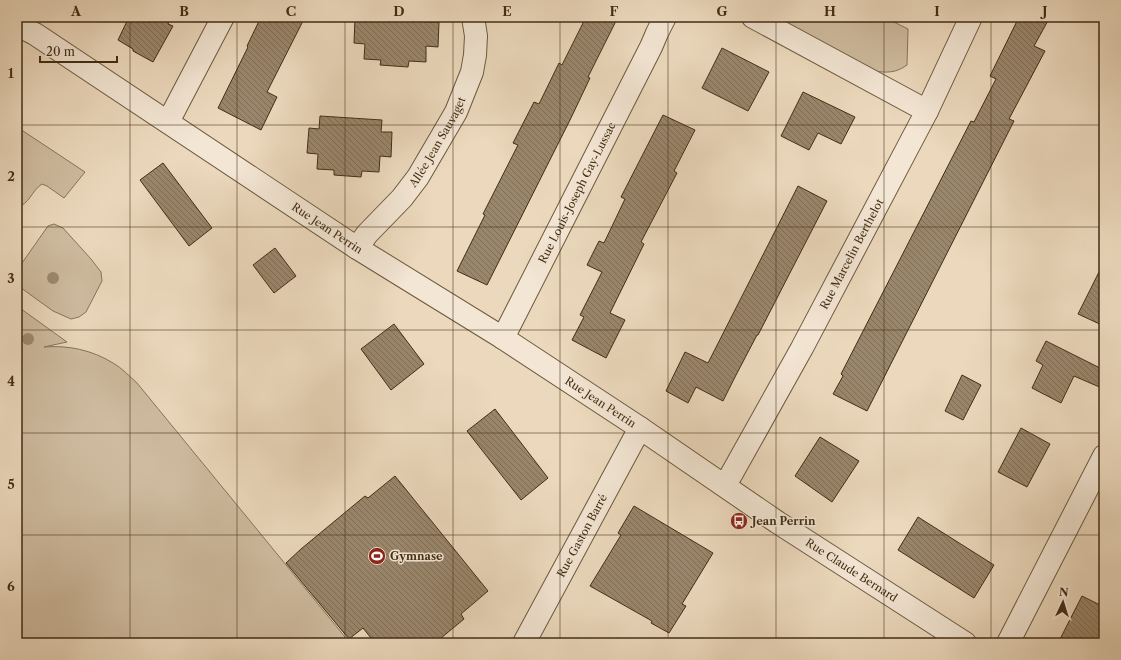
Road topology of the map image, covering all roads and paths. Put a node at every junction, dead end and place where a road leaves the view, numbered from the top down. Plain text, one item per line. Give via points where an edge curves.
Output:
1 (223, 17) edge
2 (473, 17) edge
3 (664, 17) edge
4 (681, 17) edge
5 (753, 17) edge
6 (968, 18) edge
7 (17, 25) edge
8 (651, 47) junction
9 (927, 111) junction
10 (168, 122) junction
11 (357, 248) junction
12 (503, 338) junction
13 (640, 428) junction
14 (1104, 456) edge
15 (724, 485) junction
16 (524, 643) edge
17 (964, 643) edge
18 (1008, 643) edge

1 - 10 street
2 - 11 street, Allée Jean Sauvaget via 476,36 472,72 456,112 418,177
3 - 8 street, Rue Louis-Joseph Gay-Lussac
4 - 8 street, Rue Louis-Joseph Gay-Lussac
5 - 9 street
6 - 9 street, Rue Marcelin Berthelot
7 - 10 street, Rue Jean Perrin via 35,34
8 - 12 street, Rue Louis-Joseph Gay-Lussac
9 - 15 street, Rue Marcelin Berthelot via 802,348
10 - 11 street, Rue Jean Perrin
11 - 12 street, Rue Jean Perrin
12 - 13 street, Rue Jean Perrin
13 - 15 street, Rue Claude Bernard
13 - 16 street, Rue Gaston Barré
14 - 18 street
15 - 17 street, Rue Claude Bernard via 776,522

